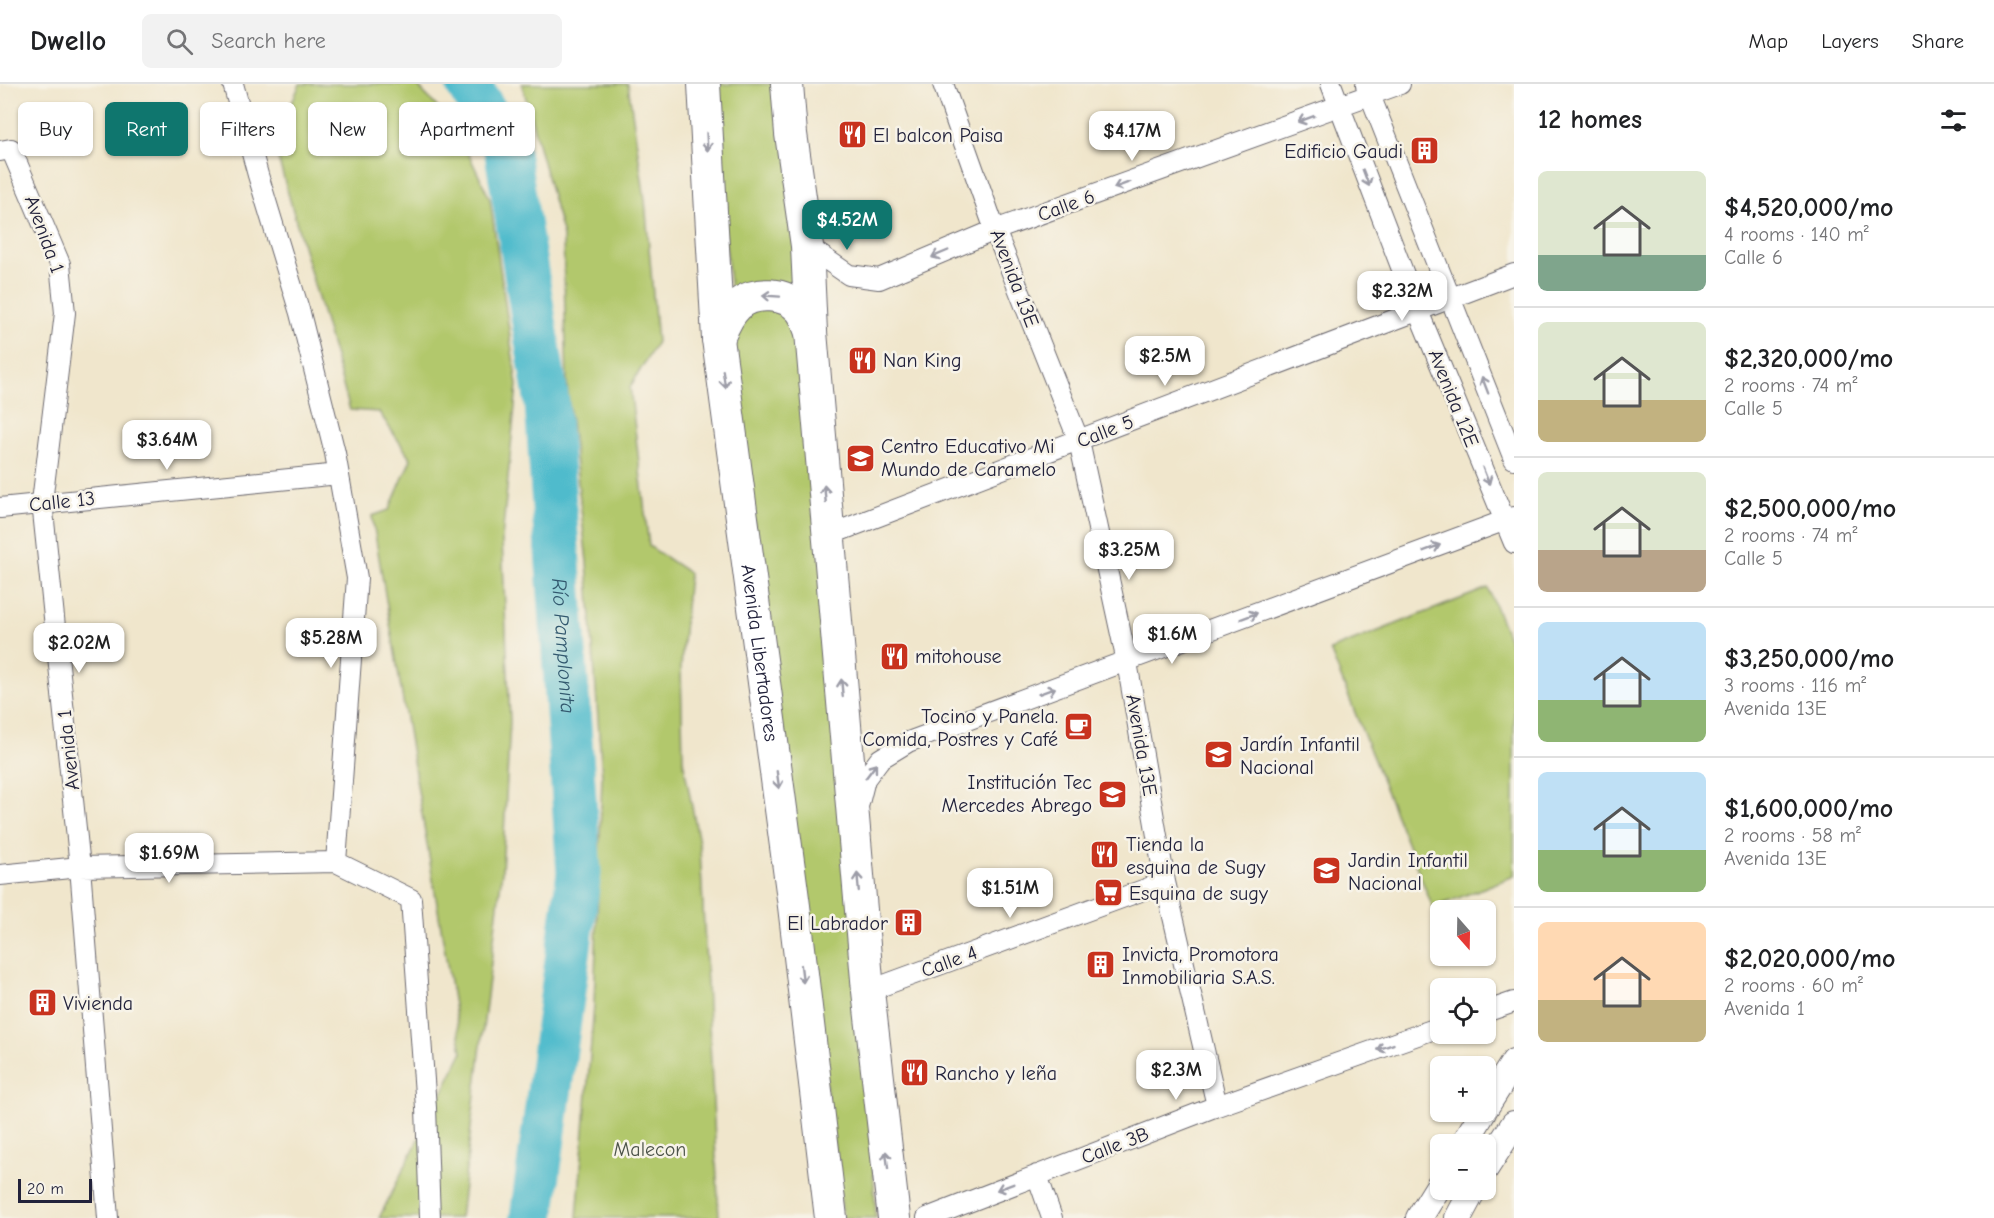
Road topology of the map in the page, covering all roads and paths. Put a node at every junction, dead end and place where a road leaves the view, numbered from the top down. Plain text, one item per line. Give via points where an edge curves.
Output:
1 (233, 84) edge
2 (704, 84) edge
3 (787, 84) edge
4 (943, 84) edge
5 (1331, 84) edge
6 (1400, 84) edge
7 (1368, 90) edge
8 (1339, 107) junction
9 (6, 150) edge
10 (996, 230) junction
11 (807, 246) junction
12 (1514, 274) edge
13 (1451, 298) junction
14 (1418, 311) junction
15 (811, 332) junction
16 (718, 339) junction
17 (1079, 441) junction
18 (1514, 459) edge
19 (339, 474) junction
20 (42, 502) junction
21 (0, 508) edge
22 (1509, 519) edge
23 (829, 535) junction
24 (1514, 543) edge
25 (1127, 662) junction
26 (853, 826) junction
27 (336, 862) junction
28 (80, 867) junction
29 (0, 875) edge
30 (1165, 882) junction
31 (868, 991) junction
32 (1514, 1002) edge
33 (1496, 1008) edge
34 (1430, 1031) edge
35 (1514, 1062) edge
36 (1496, 1091) edge
37 (1217, 1106) junction
38 (1514, 1124) edge
39 (1496, 1152) edge
40 (1037, 1175) junction
41 (1430, 1200) edge
42 (1468, 1200) edge
43 (108, 1218) edge
44 (430, 1218) edge
45 (831, 1218) edge
46 (894, 1218) edge
47 (927, 1218) edge
48 (1052, 1218) edge
49 (1419, 1218) edge
50 (1458, 1218) edge

1 - 19 street via 300,313
2 -> 16 main road, Avenida Libertadores
3 - 11 main road
4 - 10 street, Avenida 13E
5 - 8 street, Avenida 12E
6 - 7 street, Calle 6
7 - 8 street, Calle 6
7 - 13 street, Avenida 12E
8 -> 10 street, Calle 6
8 -> 14 street, Avenida 12E
9 - 20 street, Avenida 1 via 60,264 65,313
10 -> 11 street, Calle 6 via 879,279 849,275
10 - 17 street, Avenida 13E
11 - 15 main road
12 - 13 street, Calle 5
13 - 14 street, Calle 5
18 -> 13 street, Avenida 12E
14 - 17 street, Calle 5
14 -> 22 street, Avenida 12E
15 -> 16 main road via 801,310 781,296 757,295 738,304
23 -> 15 main road
16 -> 45 main road, Avenida Libertadores via 795,906
17 - 23 street, Calle 5
17 - 25 street, Avenida 13E
19 - 20 street, Calle 13
19 - 27 street via 357,578
20 - 21 street, Calle 13
20 - 28 street, Avenida 1
22 - 24 street, Avenida 12E
25 -> 22 street
26 -> 23 main road
26 -> 25 street via 865,778 880,759 908,742
25 - 30 street, Avenida 13E
31 -> 26 main road
27 - 28 street
27 - 44 street via 411,899
28 - 29 street
28 - 43 street, Avenida 1
30 - 31 street, Calle 4
30 - 37 street, Avenida 13E
46 -> 31 main road
32 - 33 street
34 -> 37 street, Calle 3B
35 - 36 street
37 - 40 street, Calle 3B
38 - 39 street
40 -> 47 street, Calle 3B
40 - 48 street
41 - 49 street
42 - 50 street

